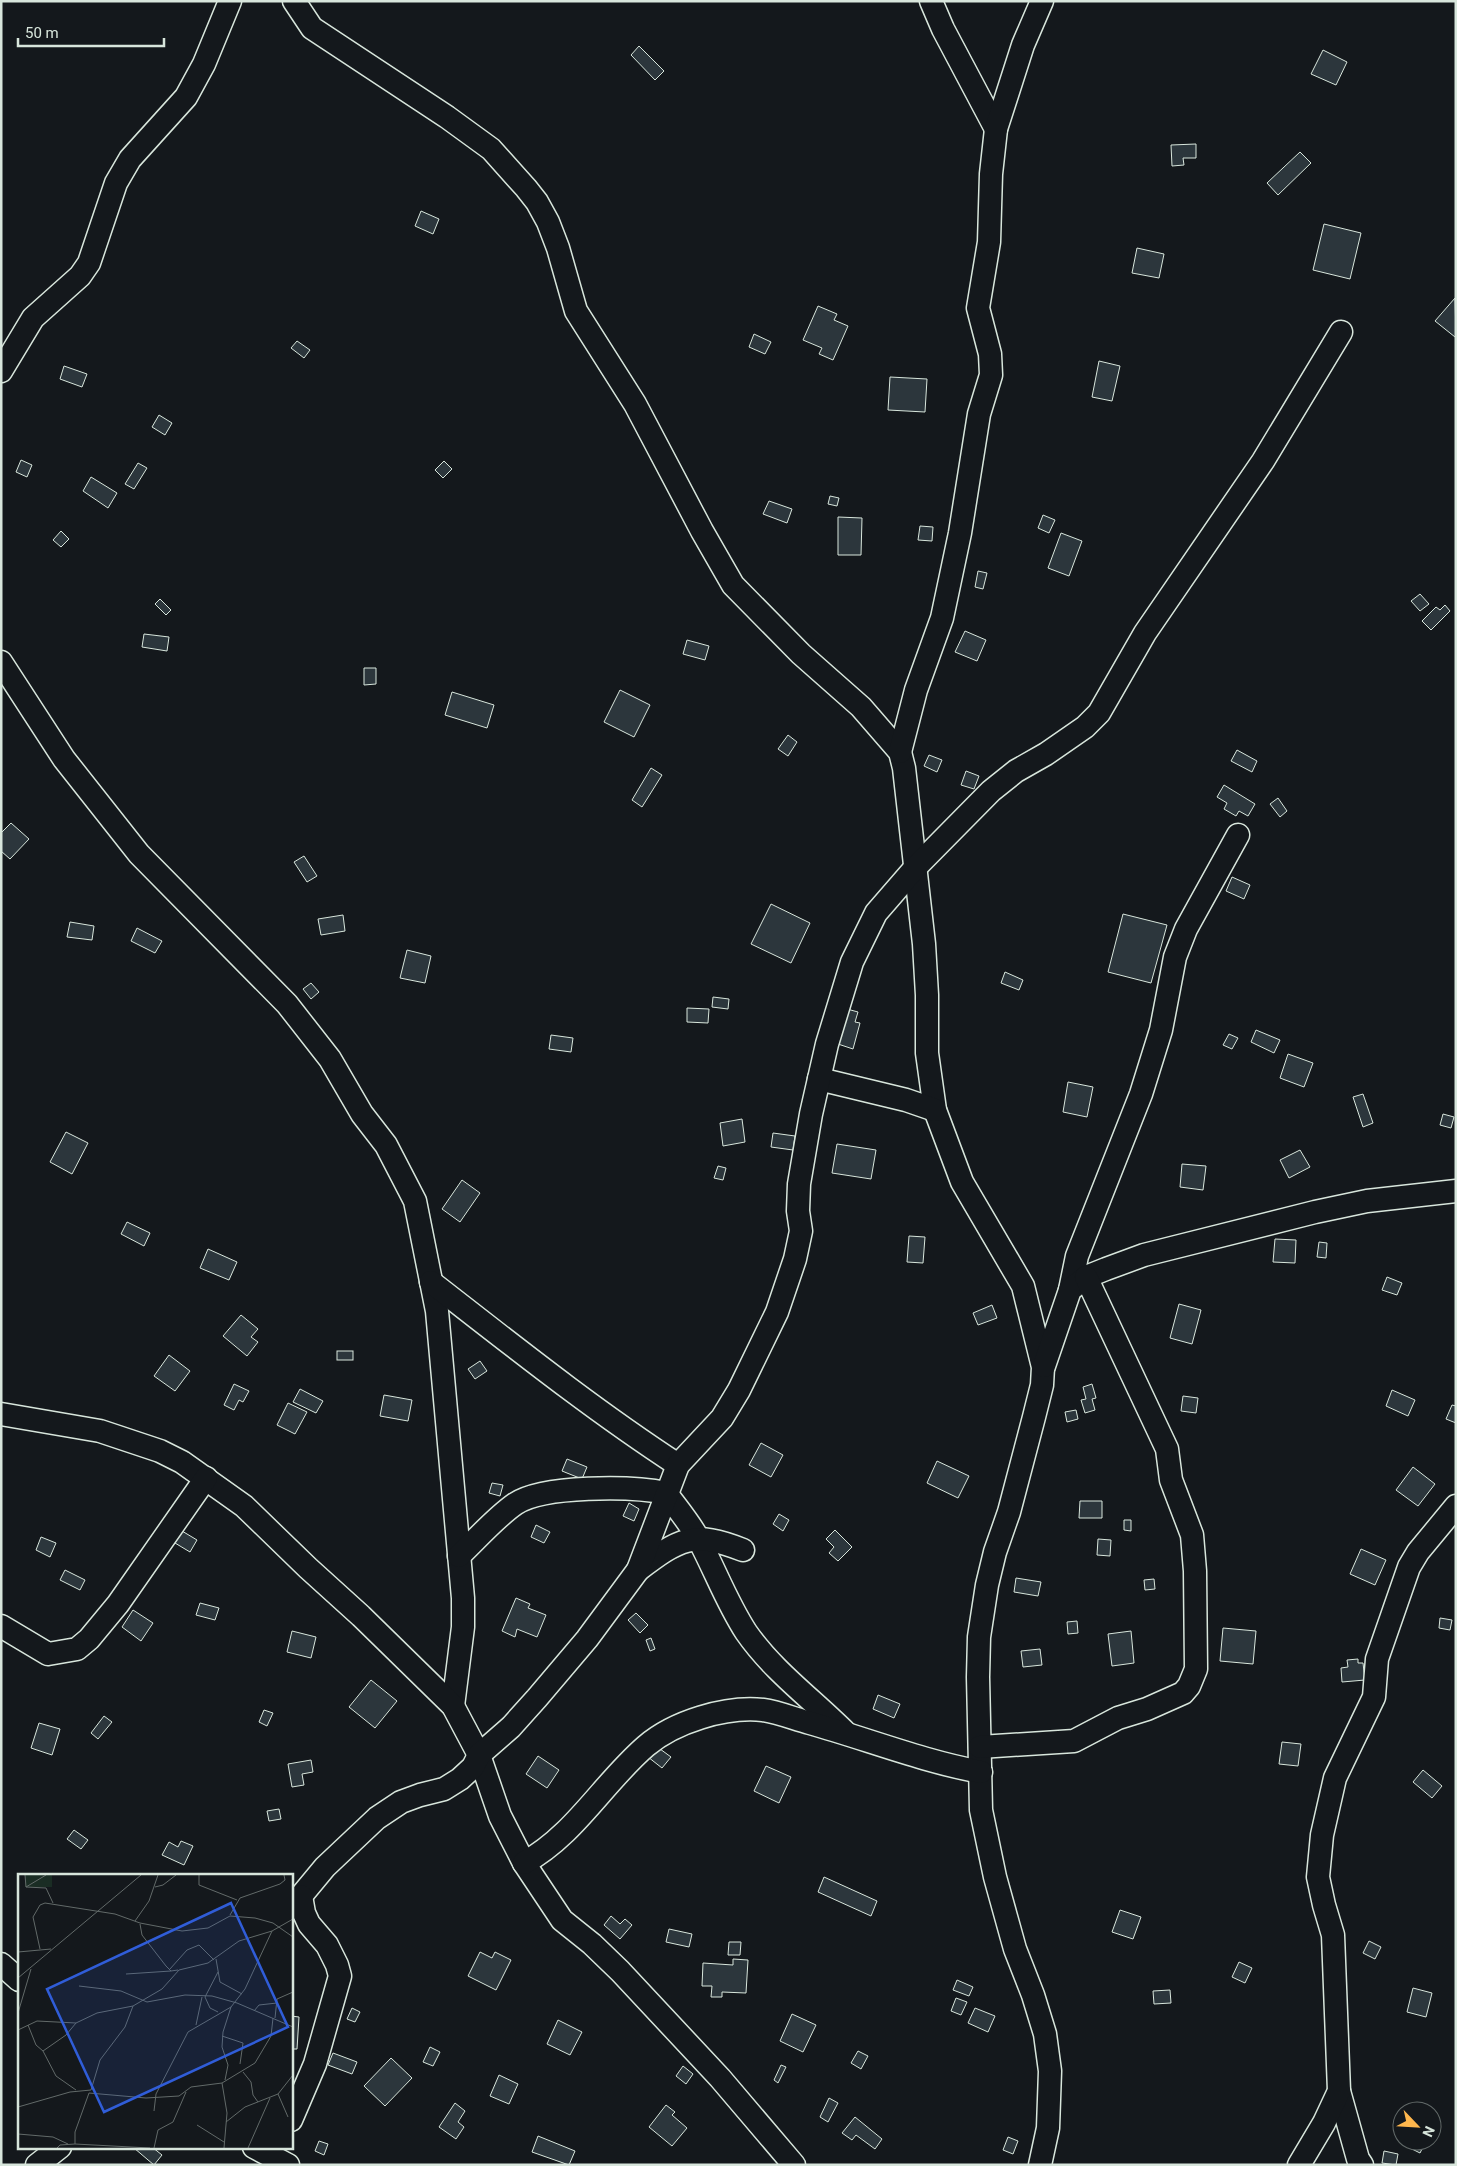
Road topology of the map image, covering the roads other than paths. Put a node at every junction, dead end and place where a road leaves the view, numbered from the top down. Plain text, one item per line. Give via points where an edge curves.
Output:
1 (230, 1) edge
2 (294, 1) edge
3 (931, 1) edge
4 (1042, 1) edge
5 (996, 129) junction
6 (1340, 332) dead end
7 (1, 370) edge
8 (1, 662) edge
9 (900, 752) junction
10 (1238, 835) dead end
11 (915, 868) junction
12 (819, 1079) junction
13 (935, 1110) junction
14 (1456, 1191) edge
15 (431, 1282) junction
16 (1078, 1284) junction
17 (1043, 1367) junction
18 (1, 1414) edge
19 (678, 1464) junction
20 (206, 1478) junction
21 (666, 1493) junction
22 (1456, 1506) edge
23 (699, 1538) junction
24 (743, 1550) dead end
25 (459, 1556) junction
26 (638, 1570) junction
27 (1, 1626) edge
28 (453, 1706) junction
29 (846, 1733) junction
30 (980, 1747) junction
31 (479, 1754) junction
32 (981, 1772) junction
33 (524, 1863) junction
34 (296, 1902) edge
35 (1, 1964) edge
36 (18, 1979) edge
37 (1339, 2091) junction
38 (292, 2118) edge
39 (59, 2148) edge
40 (257, 2148) edge
41 (282, 2157) edge
42 (37, 2165) edge
43 (794, 2165) edge
44 (1040, 2165) edge
45 (1299, 2165) edge
46 (1362, 2165) edge

1 - 7 street via 204,64 186,97 130,160 116,183 84,270 33,318
2 - 9 street via 312,28 491,149 526,188 548,222 576,311 635,404 734,585 801,654 862,707
3 - 5 street
4 - 5 street via 1023,46
5 - 9 street via 989,242 978,308 992,375 980,414 942,618 916,690
6 - 11 street via 1263,461 1145,633 1099,713 1085,727 991,791
8 - 15 street via 64,758 139,854 287,1004 330,1059 362,1114 386,1145 415,1201
9 - 11 street
10 - 16 street via 1186,929 1175,956 1161,1030 1141,1094 1077,1256
11 - 12 street via 876,913 852,962
11 - 13 street via 926,970 927,1053
12 - 13 street
12 - 19 street via 799,1184 801,1231 777,1312 722,1418
13 - 17 street via 962,1182 1023,1286
14 - 16 street via 1367,1201 1144,1254
15 - 19 street via 587,1402
15 - 25 street via 437,1310
16 - 17 street
16 - 30 street via 1166,1448 1171,1480 1192,1534 1196,1669 1190,1686 1183,1693 1118,1718 1074,1741
17 - 30 street via 1034,1417 982,1605 978,1677
18 - 20 street via 100,1432 160,1451
19 - 21 street
20 - 27 street via 118,1604 77,1649 48,1654
20 - 28 street via 244,1506
21 - 23 street
21 - 25 street via 582,1489 532,1496 516,1504
21 - 26 street via 656,1528
22 - 37 street via 1409,1567 1377,1659 1374,1697 1335,1778 1322,1835 1318,1877 1333,1935
23 - 24 street via 720,1540
23 - 26 street via 665,1550
23 - 29 street via 746,1632 777,1670
25 - 28 street via 463,1627
26 - 31 street via 537,1698
28 - 31 street
29 - 32 street via 944,1766
29 - 33 street via 763,1710 734,1711 668,1730 615,1776 564,1834
30 - 32 street
31 - 33 street via 500,1816
31 - 34 street via 473,1767 460,1780 444,1789 401,1802 377,1818 325,1866
32 - 44 street via 981,1810 996,1877 1015,1949 1045,2034 1050,2071 1048,2128
33 - 43 street via 562,1920 620,1971 726,2085
34 - 38 street via 327,1945 340,1976 315,2064
35 - 36 street
37 - 45 street
37 - 46 street
39 - 42 street
40 - 41 street

